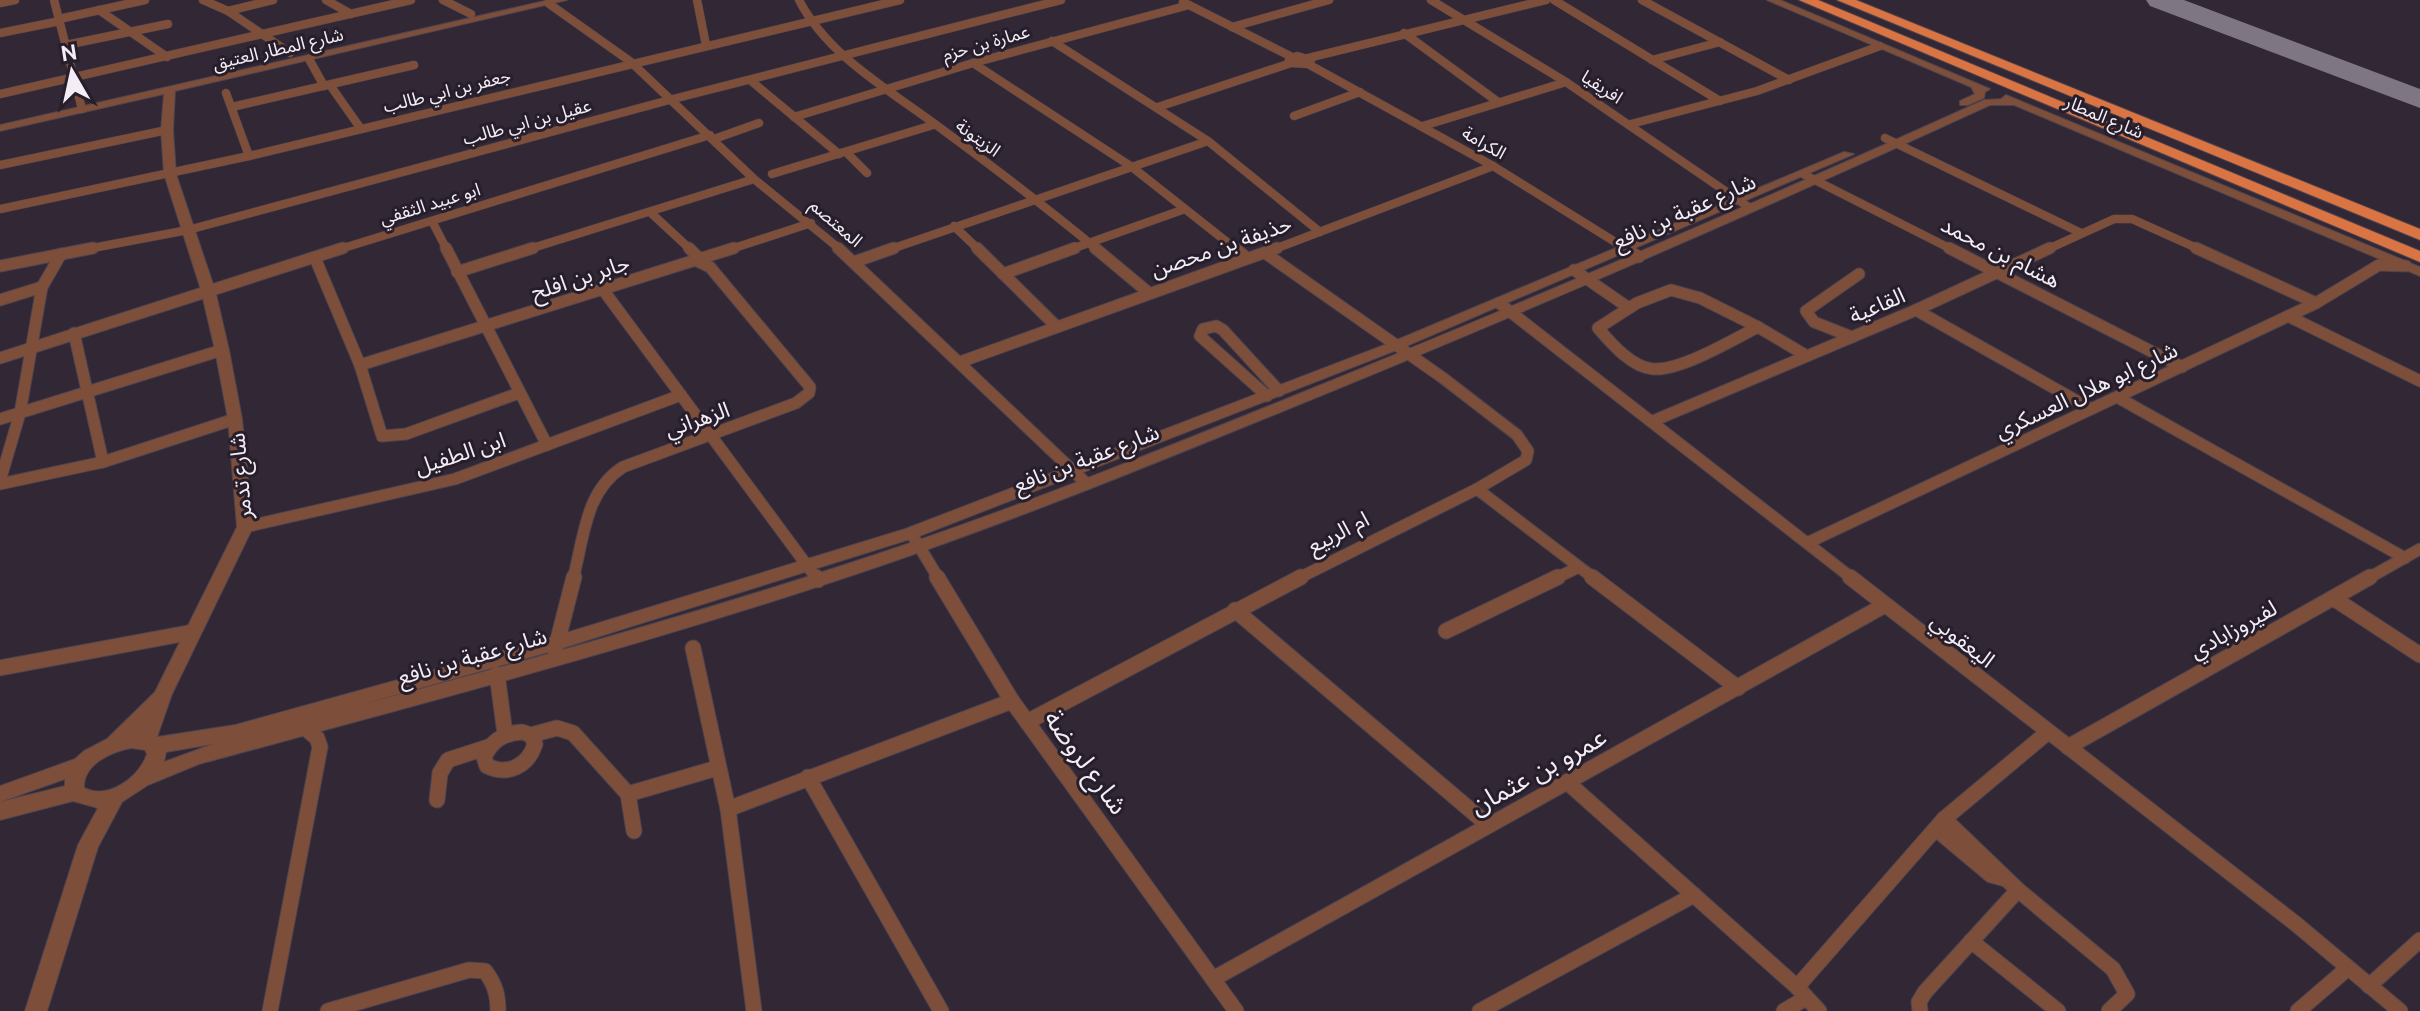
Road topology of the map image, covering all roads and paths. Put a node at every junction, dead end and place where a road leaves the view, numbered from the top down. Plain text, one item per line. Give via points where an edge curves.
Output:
1 (15, 0) edge
2 (54, 0) edge
3 (145, 0) edge
4 (203, 0) edge
5 (273, 0) edge
6 (326, 0) edge
7 (411, 0) edge
8 (443, 0) edge
9 (562, 0) edge
10 (697, 0) edge
11 (799, 0) edge
12 (900, 0) edge
13 (1061, 0) edge
14 (1287, 0) edge
15 (1329, 0) edge
16 (1431, 0) edge
17 (1490, 0) edge
18 (1546, 0) edge
19 (1554, 0) edge
20 (1642, 0) edge
21 (1772, 0) edge
22 (1803, 0) edge
23 (1844, 0) edge
24 (1184, 2) edge
25 (0, 3) edge
26 (548, 3) junction
27 (1303, 8) junction
28 (1508, 9) junction
29 (99, 10) junction
30 (228, 11) junction
31 (351, 14) junction
32 (471, 14) dead end
33 (1465, 18) junction
34 (60, 20) junction
35 (810, 22) junction
36 (168, 24) dead end
37 (1232, 27) junction
38 (132, 31) junction
39 (0, 33) edge
40 (1404, 33) junction
41 (263, 34) junction
42 (1866, 40) junction
43 (1052, 41) junction
44 (1720, 42) junction
45 (66, 45) junction
46 (706, 45) junction
47 (1880, 46) junction
48 (290, 53) dead end
49 (844, 56) junction
50 (167, 57) junction
51 (309, 59) junction
52 (1291, 60) junction
53 (1652, 60) junction
54 (1308, 61) junction
55 (631, 62) junction
56 (973, 63) junction
57 (414, 65) dead end
58 (72, 79) junction
59 (750, 80) junction
60 (1789, 80) junction
61 (1566, 82) junction
62 (1975, 85) junction
63 (327, 86) junction
64 (886, 89) junction
65 (170, 90) junction
66 (1, 92) edge
67 (1360, 92) junction
68 (226, 93) dead end
69 (673, 99) junction
70 (1720, 101) junction
71 (1498, 102) junction
72 (2016, 102) junction
73 (232, 107) junction
74 (1158, 107) junction
75 (82, 109) junction
76 (1294, 116) dead end
77 (794, 117) junction
78 (759, 123) dead end
79 (1631, 124) junction
80 (933, 125) junction
81 (1423, 126) junction
82 (0, 128) edge
83 (361, 129) junction
84 (167, 130) junction
85 (712, 137) junction
86 (1208, 141) junction
87 (1891, 141) junction
88 (842, 153) junction
89 (249, 156) junction
90 (0, 165) edge
91 (1493, 166) junction
92 (1132, 167) junction
93 (867, 173) dead end
94 (170, 174) junction
95 (772, 174) dead end
96 (1809, 177) junction
97 (2232, 178) junction
98 (754, 179) junction
99 (1036, 199) junction
100 (1745, 203) junction
101 (0, 209) edge
102 (1185, 209) junction
103 (650, 212) junction
104 (433, 223) junction
105 (811, 223) junction
106 (954, 226) junction
107 (188, 230) junction
108 (1320, 232) junction
109 (2081, 233) junction
110 (2420, 235) edge
111 (2339, 237) junction
112 (1090, 243) junction
113 (1625, 248) junction
114 (2370, 251) junction
115 (1265, 253) junction
116 (61, 254) junction
117 (1639, 257) junction
118 (315, 258) junction
119 (1247, 258) junction
120 (698, 260) junction
121 (2413, 261) edge
122 (854, 262) junction
123 (2379, 265) junction
124 (0, 266) edge
125 (1574, 270) junction
126 (457, 272) junction
127 (2420, 272) edge
128 (1998, 273) junction
129 (1003, 274) junction
130 (1859, 274) dead end
131 (1588, 280) junction
132 (42, 287) junction
133 (208, 290) junction
134 (604, 291) junction
135 (1149, 293) junction
136 (0, 300) edge
137 (1499, 303) junction
138 (2316, 303) junction
139 (1629, 308) junction
140 (1916, 310) junction
141 (1513, 313) junction
142 (2288, 316) junction
143 (1056, 326) junction
144 (1759, 327) junction
145 (486, 328) junction
146 (74, 333) junction
147 (1852, 337) junction
148 (1397, 345) junction
149 (31, 347) junction
150 (222, 350) junction
151 (1410, 354) junction
152 (1807, 356) junction
153 (0, 358) edge
154 (960, 362) junction
155 (360, 365) junction
156 (2182, 367) junction
157 (2420, 381) edge
158 (87, 392) junction
159 (519, 393) junction
160 (1273, 393) junction
161 (681, 395) junction
162 (2117, 397) junction
163 (2091, 409) junction
164 (20, 413) junction
165 (0, 419) edge
166 (235, 419) junction
167 (1653, 421) junction
168 (711, 436) junction
169 (547, 445) junction
170 (103, 462) junction
171 (1074, 471) junction
172 (0, 482) edge
173 (1087, 484) junction
174 (1477, 489) junction
175 (245, 527) junction
176 (915, 540) junction
177 (1807, 543) junction
178 (2420, 549) edge
179 (2405, 558) junction
180 (1579, 567) junction
181 (814, 573) junction
182 (2333, 598) junction
183 (1885, 605) junction
184 (1235, 610) junction
185 (1446, 631) dead end
186 (193, 632) junction
187 (693, 648) dead end
188 (555, 650) junction
189 (2420, 655) edge
190 (0, 668) edge
191 (497, 674) junction
192 (1738, 688) junction
193 (163, 694) junction
194 (1012, 701) junction
195 (1027, 722) junction
196 (305, 728) junction
197 (2048, 732) junction
198 (505, 734) junction
199 (531, 735) junction
200 (150, 743) junction
201 (113, 744) junction
202 (488, 747) junction
203 (2068, 747) junction
204 (82, 765) junction
205 (717, 768) junction
206 (808, 777) junction
207 (143, 779) junction
208 (1567, 782) junction
209 (0, 794) edge
210 (628, 794) junction
211 (82, 796) junction
212 (115, 796) junction
213 (437, 800) dead end
214 (728, 809) junction
215 (0, 811) edge
216 (1940, 824) junction
217 (1488, 825) junction
218 (634, 831) dead end
219 (88, 845) junction
220 (2012, 884) junction
221 (1694, 895) junction
222 (2420, 940) edge
223 (1971, 941) junction
224 (2348, 968) junction
225 (1213, 979) junction
226 (2369, 986) junction
227 (1802, 992) junction
228 (36, 1011) edge
229 (270, 1011) edge
230 (328, 1011) edge
231 (498, 1011) edge
232 (754, 1011) edge
233 (941, 1011) edge
234 (1236, 1011) edge
235 (1480, 1011) edge
236 (1784, 1011) edge
237 (1819, 1011) edge
238 (1920, 1011) edge
239 (2058, 1011) edge
240 (2109, 1011) edge
241 (2298, 1011) edge
242 (2400, 1011) edge

1 - 25 street
2 - 34 street
3 - 29 street
4 - 30 street
5 - 30 street
6 - 31 street
7 - 31 street
8 - 32 street
9 - 26 street, شارع المطار العتيق
10 - 46 street
11 - 35 street, الزيتونة
12 - 35 street, جعفر بن ابي طالب
13 - 49 street, عقيل بن ابي طالب
14 - 27 street
15 - 27 street
16 - 33 street, افريقيا
17 - 28 street
18 - 28 street
19 - 53 street
20 - 44 street
21 - 42 street, شارع المطار
22 - 42 highway
22 - 97 highway, شارع المطار
23 - 110 highway, شارع المطار
24 - 37 street
24 - 43 street, عمارة بن حزم
26 - 51 street, شارع المطار العتيق
26 - 55 street, المعتصم
27 - 37 street
28 - 33 street
29 - 34 street
29 - 38 street
30 - 41 street
31 - 41 street
33 - 40 street
33 - 61 street, افريقيا
34 - 39 street
34 - 45 street
35 - 46 street, جعفر بن ابي طالب
35 - 49 street, الزيتونة
36 - 38 street
37 - 52 street
38 - 45 street
38 - 50 street
40 - 54 street
40 - 71 street
41 - 48 street
41 - 50 street
42 - 47 street, شارع المطار
43 - 56 street, عمارة بن حزم
43 - 74 street
44 - 53 street
44 - 60 street
45 - 58 street
46 - 55 street, جعفر بن ابي طالب
47 - 60 street
47 - 62 street, شارع المطار
49 - 59 street, عقيل بن ابي طالب
49 - 64 street, الزيتونة
50 - 58 street
51 - 63 street
51 - 65 street, شارع المطار العتيق
52 - 54 street
52 - 74 street
53 - 70 street
54 - 67 street, الكرامة
55 - 69 street, المعتصم
55 - 83 street, جعفر بن ابي طالب
56 - 64 street, عمارة بن حزم
56 - 92 street
57 - 63 street
58 - 66 street
58 - 75 street
59 - 69 street, عقيل بن ابي طالب
59 - 77 street
60 - 70 street
61 - 71 street
61 - 79 street, افريقيا
62 - 72 street, شارع المطار
62 - 87 street, شارع عقبة بن نافع via 1981,93 1977,98
63 - 73 street
63 - 83 street
64 - 77 street, عمارة بن حزم
64 - 80 street, الزيتونة
65 - 75 street, شارع المطار العتيق
65 - 84 street, شارع تدمر
67 - 76 street
67 - 81 street, الكرامة
68 - 73 street, شارع المطار العتيق
69 - 85 street, المعتصم
69 - 107 street, عقيل بن ابي طالب
70 - 79 street
71 - 81 street
72 - 87 street, شارع عقبة بن نافع via 1988,102
72 - 111 street, شارع المطار
73 - 89 street, شارع المطار العتيق
74 - 86 street
75 - 82 street, شارع المطار العتيق
77 - 88 street
78 - 85 street, ابو عبيد الثقفي
79 - 100 street, افريقيا
80 - 88 street
80 - 99 street, الزيتونة
81 - 91 street, الكرامة
83 - 89 street, جعفر بن ابي طالب
84 - 90 street
84 - 94 street, شارع تدمر
85 - 98 street, المعتصم
85 - 104 street, ابو عبيد الثقفي
86 - 92 street
86 - 108 street
87 - 96 street, شارع عقبة بن نافع
87 - 109 street
88 - 93 street
88 - 95 street
89 - 94 street, جعفر بن ابي طالب
91 - 108 street, حذيفة بن محصن
91 - 113 street, الكرامة
92 - 99 street
92 - 102 street
94 - 101 street, جعفر بن ابي طالب
94 - 107 street, شارع تدمر
96 - 100 street, شارع عقبة بن نافع
96 - 128 street, هشام بن محمد
97 - 111 highway
97 - 121 highway, شارع المطار
98 - 103 street
98 - 105 street, المعتصم
99 - 106 street
99 - 112 street, الزيتونة
100 - 113 street, شارع عقبة بن نافع
100 - 117 street, شارع عقبة بن نافع
102 - 112 street
102 - 119 street
103 - 120 street
103 - 126 street
104 - 118 street, ابو عبيد الثقفي
104 - 126 street
105 - 120 street, جابر بن افلح
105 - 122 street, المعتصم
106 - 122 street
106 - 129 street
107 - 116 street, عقيل بن ابي طالب
107 - 133 street, شارع تدمر
108 - 115 street, حذيفة بن محصن
109 - 128 street, القاعية
109 - 138 street, القاعية via 2114,219 2132,219
111 - 114 street, شارع المطار
112 - 129 street
112 - 135 street, الزيتونة
113 - 117 street, الكرامة
113 - 125 street, شارع عقبة بن نافع
114 - 121 street, شارع المطار
114 - 123 street
115 - 119 street, حذيفة بن محصن
115 - 148 street
116 - 124 street, عقيل بن ابي طالب
116 - 132 street
117 - 131 street, شارع عقبة بن نافع
118 - 133 street, ابو عبيد الثقفي
118 - 155 street
119 - 135 street, حذيفة بن محصن
120 - 134 street, جابر بن افلح
120 - 168 street, الزهراني via 710,267 810,387 796,403
121 - 123 street
121 - 127 street, شارع المطار
122 - 154 street, المعتصم
123 - 138 street, شارع ابو هلال العسكري
125 - 131 street
125 - 137 street, شارع عقبة بن نافع
126 - 145 street
128 - 140 street, القاعية
128 - 156 street, هشام بن محمد
129 - 143 street
130 - 147 street via 1806,311 1814,322
131 - 139 street
131 - 141 street, شارع عقبة بن نافع
132 - 136 street
132 - 149 street
133 - 146 street
133 - 150 street, شارع تدمر
134 - 145 street, جابر بن افلح
134 - 161 street
135 - 143 street, حذيفة بن محصن
137 - 141 street, اليعقوبي
137 - 148 street, شارع عقبة بن نافع
138 - 142 street, شارع ابو هلال العسكري
139 - 144 street via 1679,290
139 - 144 street via 1598,328 1653,369
140 - 147 street, القاعية
140 - 163 street
141 - 151 street, شارع عقبة بن نافع
141 - 167 street, اليعقوبي
142 - 156 street, شارع ابو هلال العسكري
142 - 157 street
143 - 154 street, حذيفة بن محصن
144 - 152 street
145 - 155 street, جابر بن افلح
145 - 159 street
146 - 149 street
146 - 158 street
147 - 152 street, القاعية
148 - 151 street
148 - 160 street, شارع عقبة بن نافع
149 - 153 street
149 - 164 street
150 - 158 street
150 - 166 street, شارع تدمر
151 - 173 street, شارع عقبة بن نافع
151 - 174 street, ام الربيع via 1525,443 1526,460
152 - 167 street, القاعية
154 - 171 street, المعتصم
155 - 159 street via 379,433 388,438
156 - 162 street, شارع ابو هلال العسكري
158 - 164 street
158 - 170 street
159 - 169 street
160 - 160 street via 1223,330 1203,329 1200,336 1218,356
160 - 171 street, شارع عقبة بن نافع
161 - 168 street
161 - 169 street, ابن الطفيل
162 - 163 street, شارع ابو هلال العسكري
162 - 179 street
163 - 177 street, شارع ابو هلال العسكري
164 - 165 street
164 - 172 street
166 - 170 street
166 - 175 street, شارع تدمر
167 - 177 street, اليعقوبي
168 - 181 street
168 - 188 street, الزهراني via 623,467 596,491
169 - 175 street, ابن الطفيل via 455,479
170 - 172 street
171 - 173 street, المعتصم
171 - 176 street, شارع عقبة بن نافع
173 - 176 street, شارع عقبة بن نافع
174 - 180 street
174 - 184 street, ام الربيع
175 - 186 street, شارع تدمر
176 - 181 street, شارع عقبة بن نافع
176 - 194 street, شارع لروضة
177 - 183 street, اليعقوبي
178 - 179 street, لفيروزابادي
179 - 182 street, لفيروزابادي
180 - 185 street
180 - 192 street
181 - 188 street, شارع عقبة بن نافع
182 - 189 street
182 - 203 street, لفيروزابادي
183 - 192 street, عمرو بن عثمان
183 - 197 street, اليعقوبي
184 - 195 street, ام الربيع
184 - 217 street
186 - 190 street
186 - 193 street, شارع تدمر
187 - 205 street
188 - 191 street, شارع عقبة بن نافع
188 - 200 street, شارع عقبة بن نافع via 235,733 184,744
191 - 196 street, شارع عقبة بن نافع
191 - 198 street
192 - 208 street, عمرو بن عثمان
193 - 200 street, شارع تدمر
193 - 201 street, شارع تدمر
194 - 195 street, شارع لروضة
194 - 206 street
195 - 225 street, شارع لروضة
196 - 207 street, شارع عقبة بن نافع via 195,757
196 - 229 street via 320,747
197 - 203 street, اليعقوبي
197 - 216 street
198 - 199 street
198 - 202 street
199 - 202 street via 532,754 509,770 487,766
199 - 210 street via 557,728 573,733
200 - 201 street, شارع عقبة بن نافع
200 - 207 street, شارع تدمر via 156,761
201 - 204 street, شارع تدمر
202 - 213 street via 443,763
203 - 224 street, اليعقوبي
204 - 209 street
204 - 211 street via 75,775
205 - 210 street
205 - 214 street
206 - 214 street
206 - 233 street
207 - 212 street, شارع عقبة بن نافع
208 - 217 street, عمرو بن عثمان
208 - 221 street
210 - 218 street
211 - 212 street
211 - 215 street
211 - 219 street
212 - 219 street
214 - 232 street
216 - 220 street via 1991,875
216 - 227 street
217 - 225 street, عمرو بن عثمان
219 - 228 street
220 - 223 street
220 - 240 street via 2123,982 2127,994
221 - 227 street
221 - 235 street
222 - 226 street
223 - 238 street via 1925,992
223 - 239 street
224 - 226 street, اليعقوبي
224 - 241 street
225 - 234 street, شارع لروضة
226 - 242 street, اليعقوبي
227 - 236 street
227 - 237 street
230 - 231 street via 469,970 485,971 494,981

